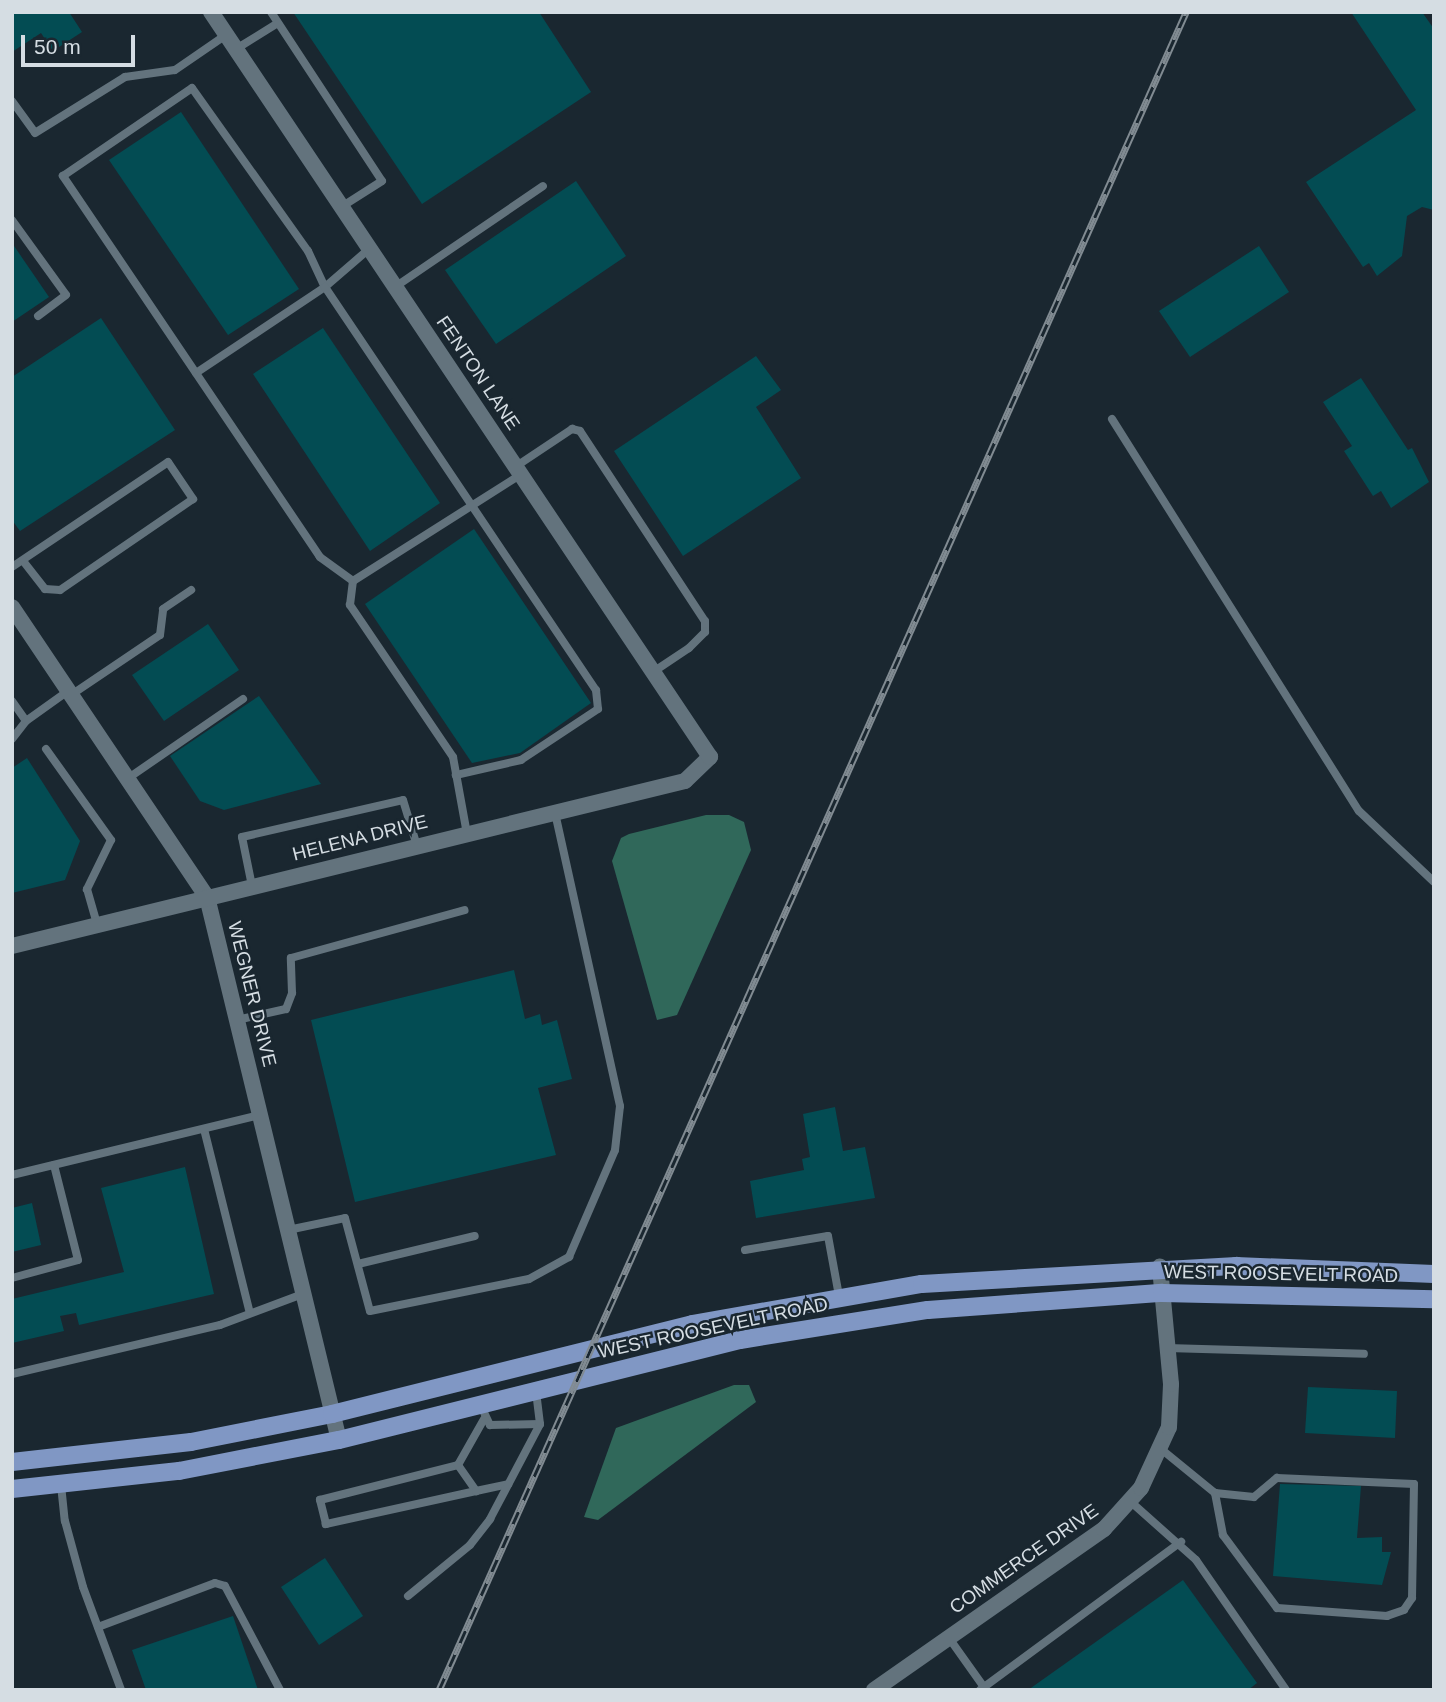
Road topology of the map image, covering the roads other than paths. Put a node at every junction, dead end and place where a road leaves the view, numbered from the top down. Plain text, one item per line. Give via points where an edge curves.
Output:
1 (211, 12) edge
2 (271, 12) edge
3 (278, 23) junction
4 (231, 42) junction
5 (12, 101) edge
6 (543, 186) dead end
7 (341, 207) junction
8 (12, 220) edge
9 (369, 249) junction
10 (326, 287) junction
11 (395, 287) junction
12 (38, 316) dead end
13 (196, 373) junction
14 (1112, 418) dead end
15 (518, 471) junction
16 (473, 505) junction
17 (23, 561) junction
18 (12, 567) edge
19 (353, 582) junction
20 (191, 590) dead end
21 (14, 614) edge
22 (653, 672) junction
23 (70, 693) junction
24 (243, 699) dead end
25 (12, 701) edge
26 (26, 720) junction
27 (12, 739) edge
28 (46, 749) dead end
29 (710, 757) joint
30 (456, 775) junction
31 (127, 779) junction
32 (555, 812) junction
33 (467, 834) junction
34 (417, 846) junction
35 (1434, 883) edge
36 (252, 886) junction
37 (207, 897) junction
38 (465, 910) dead end
39 (97, 925) junction
40 (12, 946) edge
41 (237, 1020) junction
42 (260, 1115) junction
43 (204, 1129) junction
44 (54, 1164) junction
45 (12, 1175) edge
46 (288, 1230) junction
47 (475, 1236) dead end
48 (745, 1250) dead end
49 (358, 1264) junction
50 (1160, 1267) junction
51 (1434, 1274) edge
52 (12, 1278) edge
53 (1161, 1293) junction
54 (303, 1294) junction
55 (839, 1296) junction
56 (1434, 1299) edge
57 (250, 1310) junction
58 (1167, 1348) junction
59 (1364, 1354) dead end
60 (12, 1374) edge
61 (536, 1390) junction
62 (483, 1413) junction
63 (332, 1414) junction
64 (540, 1424) junction
65 (339, 1440) junction
66 (1161, 1449) junction
67 (12, 1462) edge
68 (458, 1465) junction
69 (508, 1484) junction
70 (61, 1485) junction
71 (12, 1489) edge
72 (476, 1491) junction
73 (1215, 1493) junction
74 (1130, 1502) junction
75 (1181, 1542) junction
76 (408, 1596) dead end
77 (98, 1627) junction
78 (948, 1638) junction
79 (983, 1689) edge
80 (121, 1690) edge
81 (280, 1690) edge
82 (874, 1690) edge
83 (1286, 1690) edge

1 - 4 street, FENTON LANE
2 - 3 lane
3 - 4 lane
3 - 7 lane via 382,181
4 - 5 lane via 175,69 125,77 35,134
4 - 7 street, FENTON LANE
6 - 11 lane
7 - 9 street, FENTON LANE
8 - 12 lane via 66,295
9 - 10 lane
9 - 11 street, FENTON LANE
10 - 13 lane
10 - 13 lane via 307,251 192,88 63,176
10 - 16 lane
11 - 15 street, FENTON LANE
13 - 19 lane via 320,557
14 - 35 lane via 1359,811
15 - 16 lane
15 - 22 street, FENTON LANE
15 - 22 lane via 572,429 580,431 705,621 705,632 689,648
16 - 19 lane
16 - 30 lane via 597,690 598,709 521,760
17 - 17 lane via 45,589 60,590 194,499 168,462
17 - 18 lane
19 - 30 lane via 350,605 453,757
20 - 23 lane via 163,609 160,635
21 - 23 street, WEGNER DRIVE
22 - 29 street, FENTON LANE
23 - 26 lane
23 - 31 street, WEGNER DRIVE
24 - 31 lane
25 - 26 lane
26 - 27 lane
28 - 39 lane via 111,839 87,889
29 - 32 street, HELENA DRIVE via 685,781
30 - 33 lane
31 - 37 street, WEGNER DRIVE
32 - 33 street, HELENA DRIVE
32 - 49 lane via 620,1106 615,1150 569,1257 529,1279 370,1311
33 - 34 street, HELENA DRIVE
34 - 36 street, HELENA DRIVE
34 - 36 lane via 403,800 242,837
36 - 37 street, HELENA DRIVE
37 - 39 street, HELENA DRIVE
37 - 41 street, WEGNER DRIVE
38 - 41 lane via 291,958 292,993 286,1009
39 - 40 street, HELENA DRIVE
41 - 42 street, WEGNER DRIVE
42 - 43 lane
42 - 46 street, WEGNER DRIVE
43 - 44 lane
43 - 57 lane
44 - 45 lane
44 - 52 lane via 78,1260
46 - 49 lane via 345,1218
46 - 54 street, WEGNER DRIVE
47 - 49 lane
48 - 55 lane via 828,1236
50 - 51 main road, WEST ROOSEVELT ROAD
50 - 53 street, COMMERCE DRIVE
50 - 55 main road, WEST ROOSEVELT ROAD via 981,1278
53 - 56 main road, WEST ROOSEVELT ROAD
53 - 58 street, COMMERCE DRIVE
53 - 61 main road, WEST ROOSEVELT ROAD via 989,1303 854,1320 740,1340
54 - 57 lane
54 - 63 street, WEGNER DRIVE
55 - 63 main road, WEST ROOSEVELT ROAD via 604,1345
57 - 60 lane via 220,1325
58 - 59 lane
58 - 66 street, COMMERCE DRIVE via 1169,1427
61 - 62 main road, WEST ROOSEVELT ROAD
61 - 64 lane
62 - 64 lane via 506,1429
62 - 65 main road, WEST ROOSEVELT ROAD
62 - 68 lane
63 - 65 street, WEGNER DRIVE
63 - 67 main road, WEST ROOSEVELT ROAD via 191,1442
64 - 69 lane
65 - 70 main road, WEST ROOSEVELT ROAD via 179,1471
66 - 73 lane
66 - 74 street, COMMERCE DRIVE
68 - 72 lane
68 - 72 lane via 320,1500 326,1524
69 - 72 lane
69 - 76 lane via 470,1545
70 - 71 main road, WEST ROOSEVELT ROAD
70 - 77 lane via 65,1521
73 - 73 lane via 1254,1497 1278,1478 1414,1484 1412,1598 1404,1610 1387,1616 1277,1608 1223,1535
74 - 75 lane
74 - 78 street, COMMERCE DRIVE via 1104,1530
75 - 79 lane
75 - 83 lane
77 - 80 lane
77 - 81 lane via 215,1583 225,1586
78 - 79 lane
78 - 82 street, COMMERCE DRIVE

